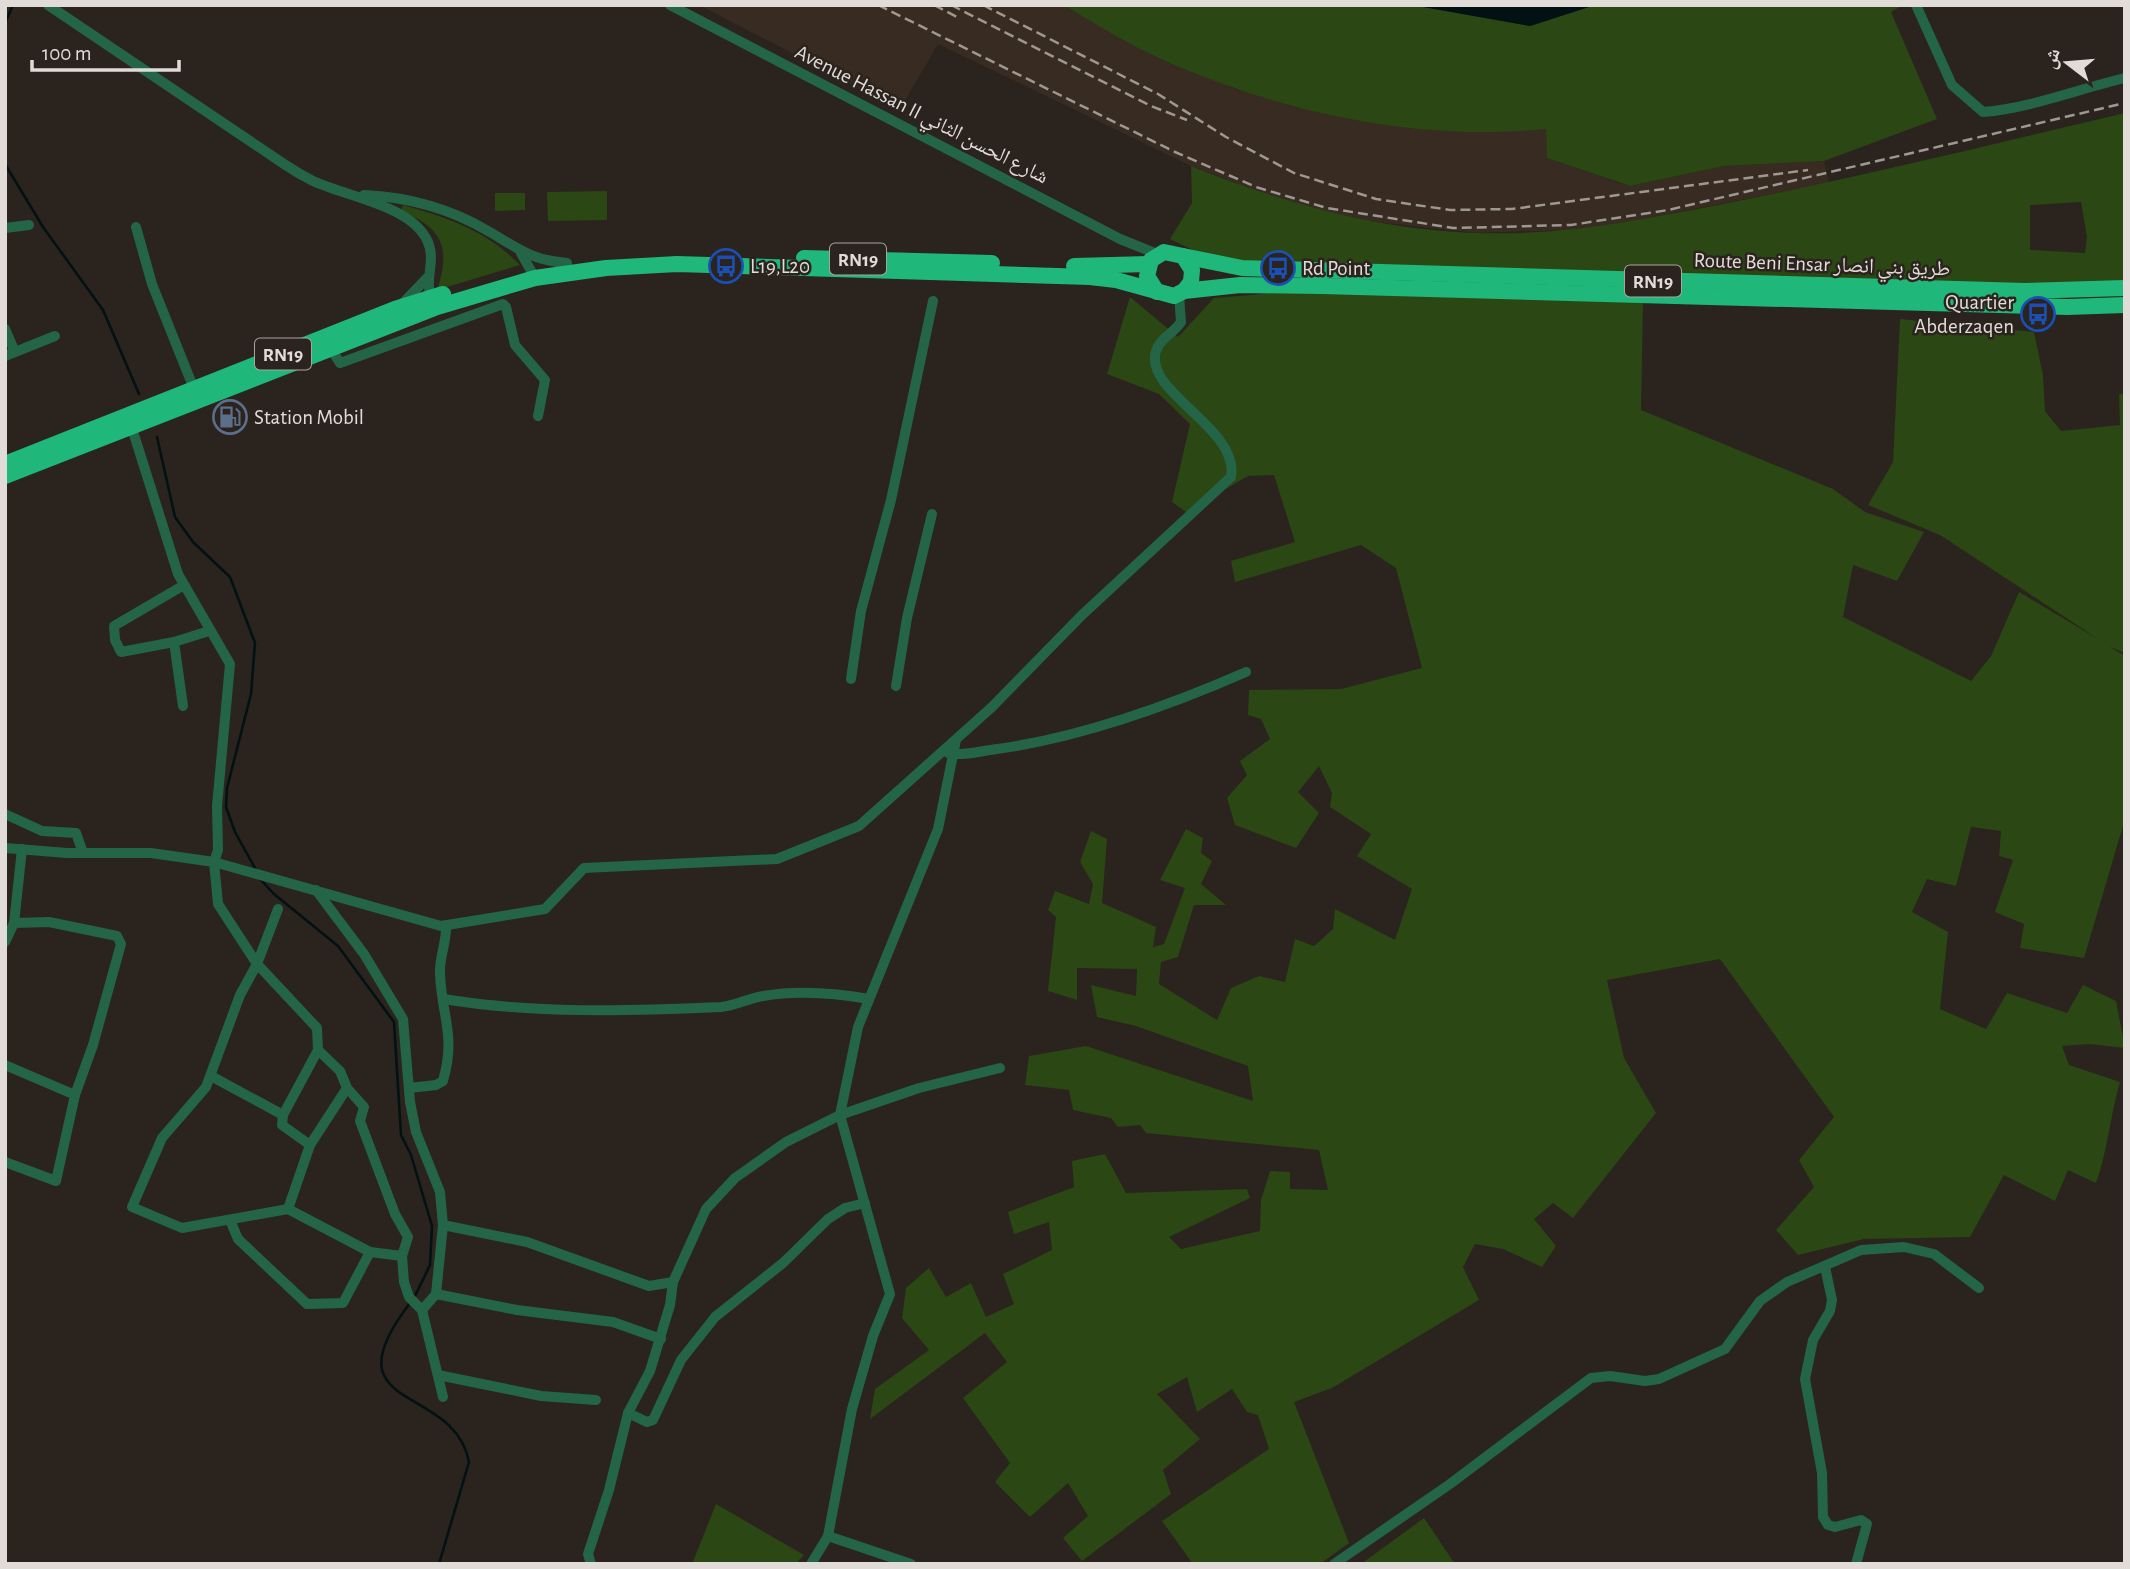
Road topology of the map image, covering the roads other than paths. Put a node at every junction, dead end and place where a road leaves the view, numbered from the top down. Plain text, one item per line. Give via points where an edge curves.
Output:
1 (48, 5) edge
2 (670, 5) edge
3 (1916, 5) edge
4 (2125, 78) edge
5 (358, 195) junction
6 (29, 225) dead end
7 (136, 227) dead end
8 (5, 228) edge
9 (521, 253) junction
10 (1184, 256) junction
11 (1153, 259) junction
12 (567, 262) junction
13 (532, 274) junction
14 (429, 275) junction
15 (2125, 288) edge
16 (1157, 292) junction
17 (1182, 293) junction
18 (933, 301) dead end
19 (434, 302) junction
20 (2125, 304) edge
21 (462, 308) junction
22 (395, 309) junction
23 (5, 329) edge
24 (55, 336) dead end
25 (331, 349) junction
26 (10, 354) edge
27 (194, 389) junction
28 (538, 416) dead end
29 (130, 422) junction
30 (5, 464) edge
31 (5, 476) edge
32 (932, 514) dead end
33 (184, 584) junction
34 (209, 631) junction
35 (174, 642) junction
36 (1246, 672) dead end
37 (850, 679) dead end
38 (896, 686) dead end
39 (183, 706) dead end
40 (956, 740) junction
41 (942, 752) junction
42 (954, 755) junction
43 (5, 814) edge
44 (5, 848) edge
45 (22, 849) junction
46 (83, 853) junction
47 (214, 862) junction
48 (316, 890) junction
49 (278, 909) dead end
50 (14, 923) junction
51 (446, 925) junction
52 (5, 942) edge
53 (257, 964) junction
54 (444, 999) junction
55 (869, 999) junction
56 (318, 1051) junction
57 (5, 1065) edge
58 (1000, 1068) dead end
59 (211, 1076) junction
60 (347, 1087) junction
61 (409, 1088) junction
62 (75, 1096) junction
63 (283, 1115) junction
64 (841, 1115) junction
65 (310, 1145) junction
66 (5, 1162) edge
67 (865, 1203) junction
68 (288, 1209) junction
69 (230, 1220) junction
70 (443, 1226) junction
71 (370, 1252) junction
72 (402, 1256) junction
73 (1825, 1267) junction
74 (673, 1282) junction
75 (1979, 1288) dead end
76 (436, 1294) junction
77 (416, 1304) junction
78 (661, 1339) junction
79 (438, 1375) junction
80 (443, 1397) dead end
81 (596, 1400) dead end
82 (628, 1413) junction
83 (828, 1536) junction
84 (591, 1564) edge
85 (811, 1564) edge
86 (911, 1564) edge
87 (1334, 1564) edge
88 (1856, 1564) edge

1 - 5 street via 284,164 314,181
2 - 11 street, Avenue Hassan II شارع الحسن الثاني
3 - 4 street via 1952,85 1983,111 2021,107
5 - 9 street via 400,198 444,211 488,231
5 - 14 street via 420,229 432,255
6 - 8 street
7 - 27 street via 152,284
9 - 12 street via 542,261
9 - 13 street
10 - 11 highway, RN19 via 1171,251
10 - 15 highway, Route Beni Ensar طريق بني انصار / RN19 via 1242,268 2025,290
10 - 17 highway via 1192,276
11 - 12 highway, RN19 via 1088,267 653,255
11 - 16 highway via 1148,282
12 - 13 highway, RN19
13 - 16 highway, RN19 via 677,264 1090,277
13 - 19 highway, RN19
13 - 21 highway, RN19
14 - 19 street
14 - 22 street via 416,293
16 - 17 highway, RN19
17 - 20 highway, Route Beni Ensar طريق بني انصار / RN19 via 1240,285 2056,307
17 - 40 street via 1181,323 1161,341 1156,365 1183,404 1227,449 1231,477
18 - 37 street via 891,500 861,611
19 - 21 highway, RN19
19 - 22 highway, RN19
19 - 25 highway, RN19
21 - 25 street via 340,363
21 - 28 street via 506,307 515,345 545,380
22 - 27 highway, RN19
23 - 26 street
24 - 26 street
25 - 29 highway, RN19
27 - 29 highway, RN19
29 - 30 highway, RN19
29 - 31 highway, RN19
29 - 33 street
32 - 38 street
33 - 34 street
33 - 35 street via 114,626 121,652
34 - 35 street
34 - 47 street via 230,664
35 - 39 street
36 - 42 street via 1193,695 1021,748
40 - 41 street
40 - 42 street
41 - 42 street
41 - 51 street via 859,827 777,859 584,869 545,909
42 - 55 street via 938,829
43 - 46 street via 42,831 76,833
44 - 45 street
45 - 46 street
45 - 50 street
46 - 47 street via 151,853
47 - 48 street
47 - 53 street via 218,904
48 - 51 street
48 - 61 street via 364,954 403,1019
49 - 53 street
50 - 52 street
50 - 62 street via 49,922 117,936 121,944
51 - 54 street via 440,974
53 - 56 street via 317,1028
53 - 59 street via 240,995
54 - 55 street via 496,1008 596,1009 725,1007 778,995 838,994
54 - 61 street via 450,1035 443,1081
55 - 64 street via 858,1027
56 - 60 street via 340,1071
56 - 63 street
57 - 62 street
58 - 64 street via 919,1088
59 - 63 street
59 - 69 street via 162,1138 132,1208 182,1228
60 - 65 street
60 - 72 street via 364,1107 360,1121 408,1237
61 - 70 street via 416,1132 440,1192
62 - 66 street via 56,1181
63 - 65 street via 282,1125
64 - 67 street
64 - 74 street via 786,1142 735,1178 706,1209
65 - 68 street
67 - 82 street via 828,1219 783,1263 715,1317 681,1360 653,1420 647,1422
67 - 83 street via 890,1294 852,1409
68 - 69 street
68 - 71 street
69 - 71 street via 239,1239 307,1304 343,1303
70 - 74 street via 527,1242 649,1286
70 - 76 street
71 - 72 street
72 - 77 street
73 - 75 street via 1861,1250 1904,1247 1934,1254
73 - 87 street via 1787,1282 1760,1301 1725,1349 1659,1379 1591,1378
73 - 88 street via 1832,1300 1807,1360 1806,1397 1822,1473 1823,1517 1835,1527 1861,1520 1867,1524
74 - 78 street
76 - 77 street
76 - 78 street via 613,1322
77 - 79 street
78 - 82 street
79 - 80 street
79 - 81 street via 541,1396
82 - 84 street via 588,1555
83 - 85 street
83 - 86 street

